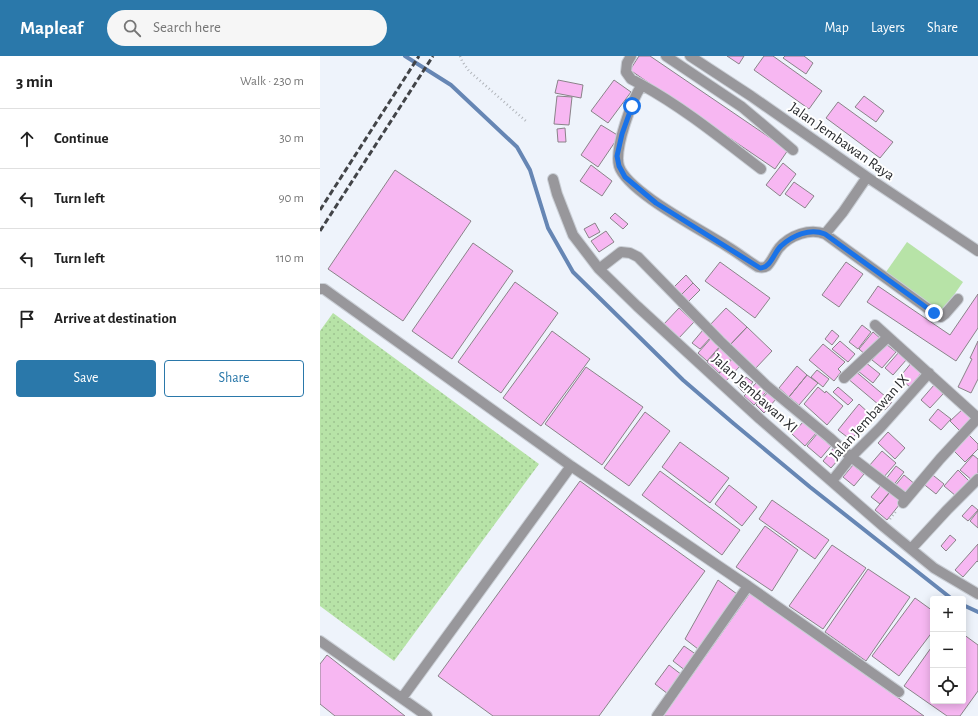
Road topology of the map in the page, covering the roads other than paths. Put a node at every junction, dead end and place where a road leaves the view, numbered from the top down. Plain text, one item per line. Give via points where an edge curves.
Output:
1 (631, 56) edge
2 (666, 56) edge
3 (690, 56) edge
4 (642, 85) junction
5 (751, 96) junction
6 (742, 107) junction
7 (793, 150) dead end
8 (761, 170) dead end
9 (553, 178) dead end
10 (867, 178) junction
11 (825, 234) junction
12 (978, 251) edge
13 (599, 269) junction
14 (320, 289) edge
15 (958, 299) dead end
16 (875, 325) dead end
17 (888, 337) junction
18 (929, 373) junction
19 (844, 378) dead end
20 (978, 418) edge
21 (852, 457) junction
22 (571, 466) junction
23 (978, 479) edge
24 (832, 481) junction
25 (911, 548) junction
26 (748, 586) junction
27 (978, 594) edge
28 (320, 641) edge
29 (899, 692) dead end
30 (402, 698) junction
31 (426, 716) edge
32 (656, 716) edge

1 - 4 street via 627,62 626,72 631,79
2 - 6 street
3 - 5 street, Jalan Jembawan Raya
4 - 8 street via 704,126
4 - 11 street via 628,116 617,156 625,177 635,186 656,203 760,268 767,266 780,246 794,237 819,231
5 - 6 street
5 - 10 street, Jalan Jembawan Raya
6 - 7 street
9 - 13 street, Jalan Jembawan XI via 573,235
10 - 11 street
10 - 12 street, Jalan Jembawan Raya
11 - 15 street via 938,316 942,317
13 - 21 street via 621,252 638,257 767,386
13 - 24 street, Jalan Jembawan XI via 749,409
14 - 22 street via 324,289
16 - 17 street
17 - 18 street
17 - 19 street
18 - 20 street
18 - 21 street, Jalan Jembawan IX
20 - 21 street via 904,502
21 - 24 street, Jalan Jembawan IX
22 - 26 street
22 - 30 street
23 - 25 street
24 - 25 street, Jalan Jembawan XI
25 - 27 street, Jalan Jembawan XI via 934,568
26 - 29 street
26 - 32 street
28 - 30 street
30 - 31 street

